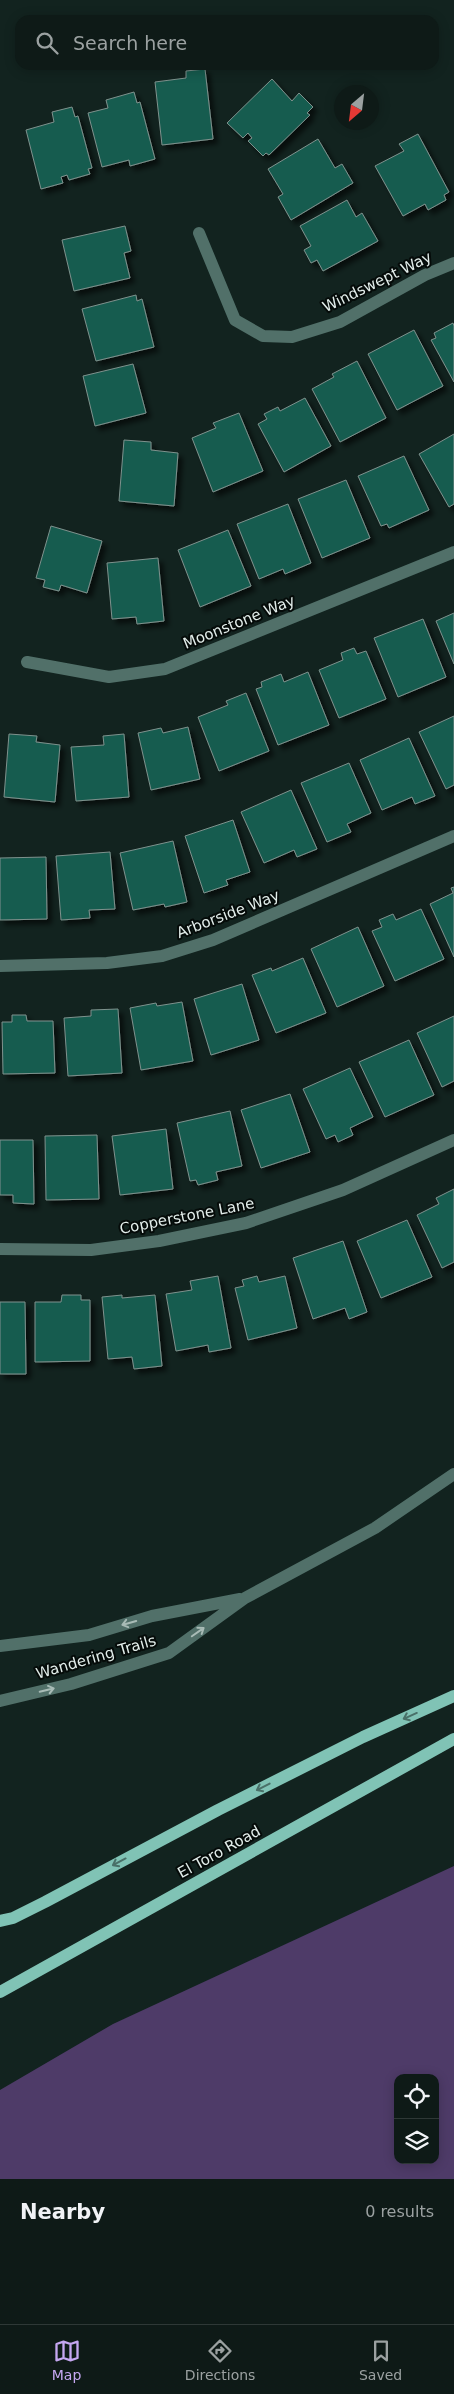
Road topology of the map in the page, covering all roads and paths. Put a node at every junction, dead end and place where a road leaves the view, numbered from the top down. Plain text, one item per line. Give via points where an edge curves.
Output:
1 (199, 233) dead end
2 (454, 264) edge
3 (454, 552) edge
4 (27, 662) dead end
5 (454, 836) edge
6 (0, 966) edge
7 (454, 1140) edge
8 (0, 1249) edge
9 (454, 1474) edge
10 (245, 1598) junction
11 (0, 1646) edge
12 (454, 1696) edge
13 (0, 1701) edge
14 (454, 1739) edge
15 (0, 1921) edge
16 (0, 1992) edge

1 - 2 street, Windswept Way via 235,320 263,336 292,337 340,322 425,275
3 - 4 street, Moonstone Way via 166,669 108,677
5 - 6 street, Arborside Way via 213,940 162,956 107,963
7 - 8 street, Copperstone Lane via 343,1190 246,1223 159,1241 91,1250
9 - 10 street, Wandering Trails via 374,1528
10 -> 11 street, Wandering Trails via 152,1616 89,1635
13 -> 10 street, Wandering Trails via 70,1684 169,1653
12 -> 15 main road via 363,1737 13,1918
14 - 16 main road, El Toro Road

